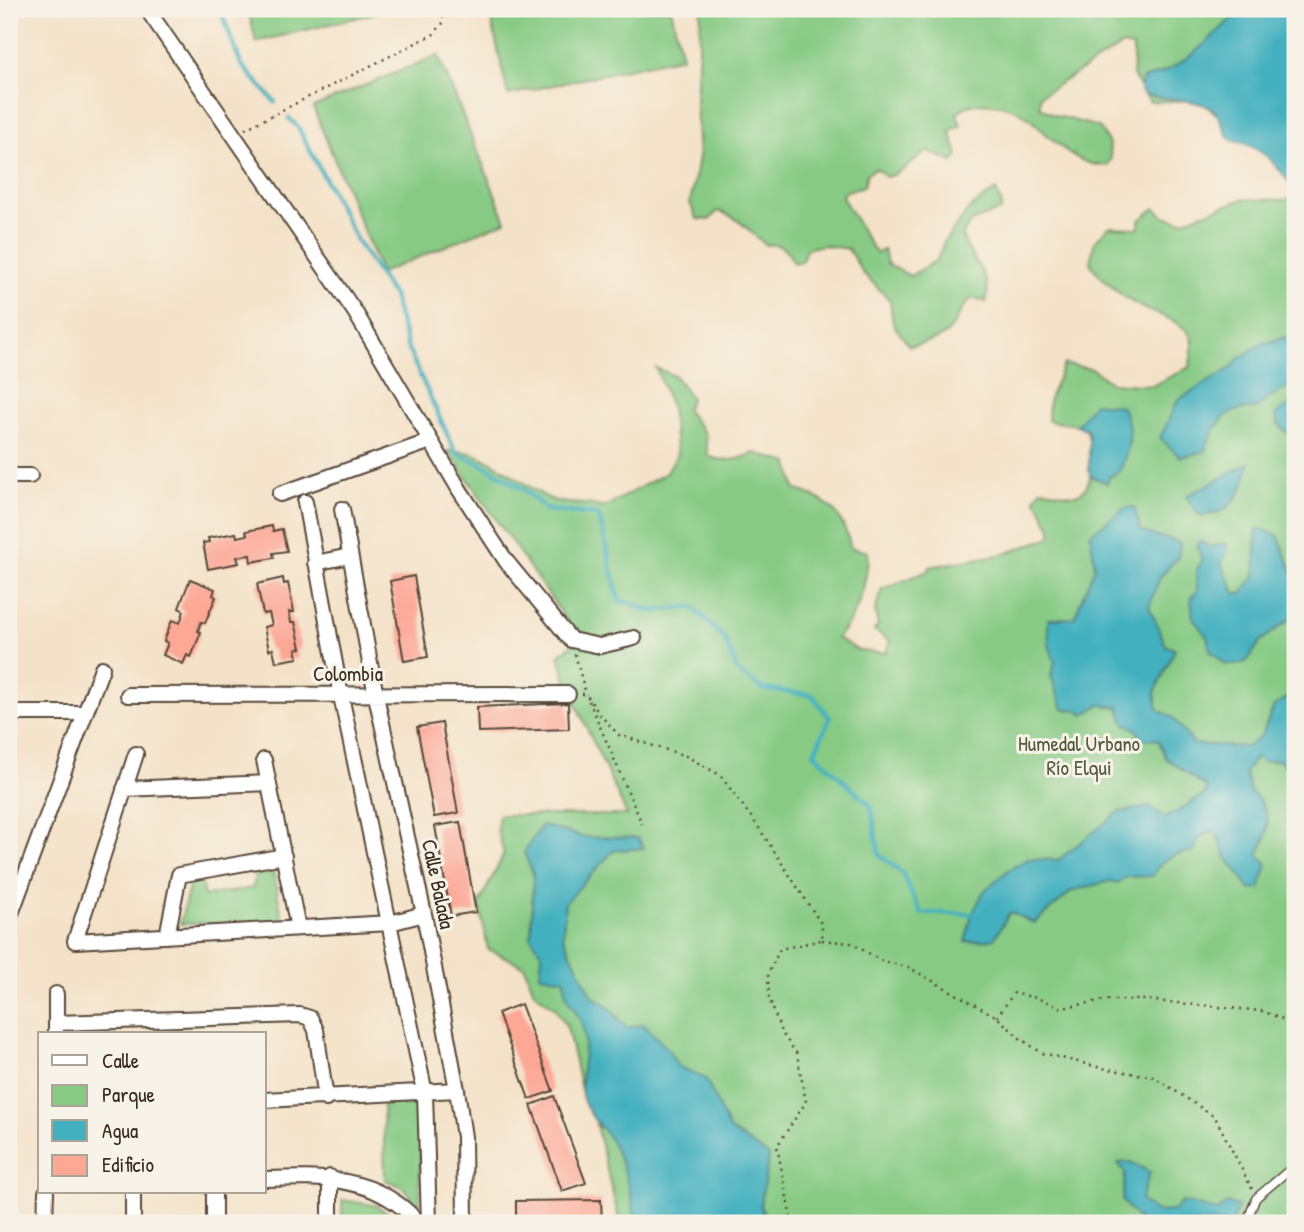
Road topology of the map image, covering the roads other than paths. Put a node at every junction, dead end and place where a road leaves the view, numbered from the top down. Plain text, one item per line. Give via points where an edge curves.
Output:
1 (147, 9) edge
2 (431, 440) junction
3 (30, 475) dead end
4 (9, 476) edge
5 (280, 494) dead end
6 (304, 502) dead end
7 (342, 509) dead end
8 (350, 556) junction
9 (316, 563) junction
10 (634, 638) dead end
11 (102, 668) dead end
12 (568, 694) road end
13 (128, 695) dead end
14 (341, 696) junction
15 (376, 696) junction
16 (9, 713) edge
17 (84, 713) junction
18 (136, 754) dead end
19 (264, 760) dead end
20 (269, 783) junction
21 (124, 789) junction
22 (284, 856) junction
23 (424, 914) junction
24 (9, 919) edge
25 (390, 923) junction
26 (298, 928) junction
27 (167, 936) junction
28 (57, 994) dead end
29 (56, 1029) edge
30 (457, 1090) junction
31 (425, 1093) junction
32 (326, 1099) junction
33 (266, 1100) edge
34 (1295, 1165) edge
35 (330, 1177) junction
36 (266, 1179) edge
37 (46, 1194) edge
38 (133, 1194) edge
39 (214, 1194) edge
40 (45, 1223) edge
41 (133, 1223) edge
42 (214, 1223) edge
43 (330, 1223) edge
44 (419, 1223) edge
45 (429, 1223) edge
46 (465, 1223) edge
47 (1246, 1223) edge

1 - 2 street via 355,312
2 - 5 street
2 - 10 street via 506,561 571,640 600,646
3 - 4 street
6 - 9 street
7 - 8 street, Calle Balada
8 - 9 street
8 - 15 street, Calle Balada
9 - 14 street
11 - 17 street
12 - 15 street, Colombia
13 - 14 street, Colombia
14 - 15 street, Colombia
14 - 25 street
15 - 23 street, Calle Balada
16 - 17 street
17 - 24 street
18 - 21 street
19 - 20 street
20 - 21 street
20 - 22 street
21 - 27 street via 75,941
22 - 26 street
22 - 27 street via 179,875
23 - 25 street
23 - 30 street, Calle Balada
25 - 26 street
25 - 31 street
26 - 27 street
28 - 29 street
29 - 32 street via 300,1014 310,1018 316,1030
30 - 31 street
30 - 46 street, Calle Balada via 464,1137
31 - 32 street
31 - 45 street
32 - 33 street
34 - 47 lane via 1256,1199
35 - 36 street
35 - 43 street
35 - 44 street via 377,1191 405,1207
37 - 40 street
38 - 41 street
39 - 42 street

